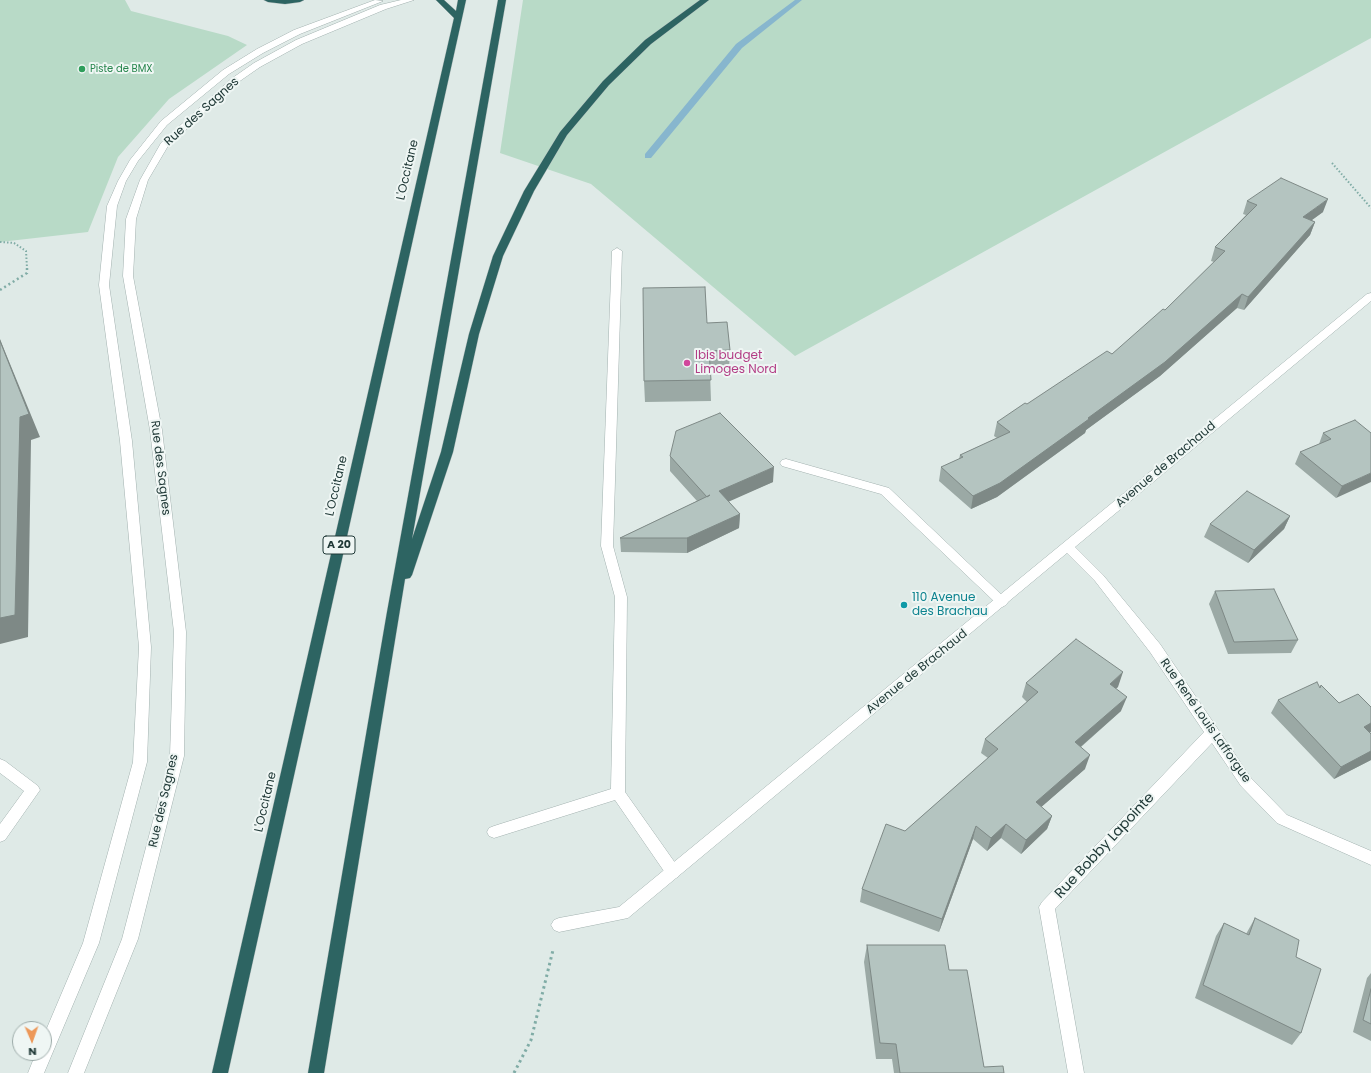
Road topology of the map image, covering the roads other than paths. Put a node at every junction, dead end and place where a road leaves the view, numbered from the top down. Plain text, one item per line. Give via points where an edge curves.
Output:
1 (268, 0) edge
2 (300, 0) edge
3 (382, 0) edge
4 (410, 0) edge
5 (440, 0) edge
6 (462, 0) edge
7 (705, 0) edge
8 (501, 4) edge
9 (458, 17) junction
10 (617, 252) dead end
11 (1371, 296) edge
12 (786, 463) dead end
13 (1068, 547) junction
14 (1002, 602) junction
15 (393, 612) junction
16 (1212, 733) junction
17 (0, 765) edge
18 (618, 793) junction
19 (494, 832) dead end
20 (0, 836) edge
21 (1371, 858) edge
22 (674, 872) junction
23 (559, 925) road end
24 (36, 1073) edge
25 (76, 1073) edge
26 (220, 1073) edge
27 (316, 1073) edge
28 (1076, 1073) edge

1 - 2 highway
3 - 24 street, Rue des Sagnes via 297,32 226,72 164,123 134,160 112,206 104,286 126,441 145,647 140,762 92,943
4 - 25 street, Rue des Sagnes via 383,8 300,42 257,65 234,81 164,145 144,180 131,219 128,276 156,430 180,632 177,756 130,939
5 - 9 highway
6 - 9 highway, L'Occitane / A 20
7 - 15 highway via 648,42 606,83 563,134 529,191 498,256 474,334 447,452
8 - 15 highway
9 - 26 highway, L'Occitane / A 20
10 - 18 street via 607,546 622,597
11 - 13 street, Avenue de Brachaud
12 - 14 street via 885,491
13 - 14 street, Avenue de Brachaud
13 - 16 street, Rue René Louis Lafforgue via 1099,578 1155,648
14 - 22 street, Avenue de Brachaud
15 - 27 highway
16 - 21 street, Rue René Louis Lafforgue via 1246,782 1282,819
16 - 28 street, Rue Bobby Lapointe via 1047,907
17 - 20 street via 33,790
18 - 19 street
18 - 22 street
22 - 23 street, Avenue de Brachaud via 624,914

